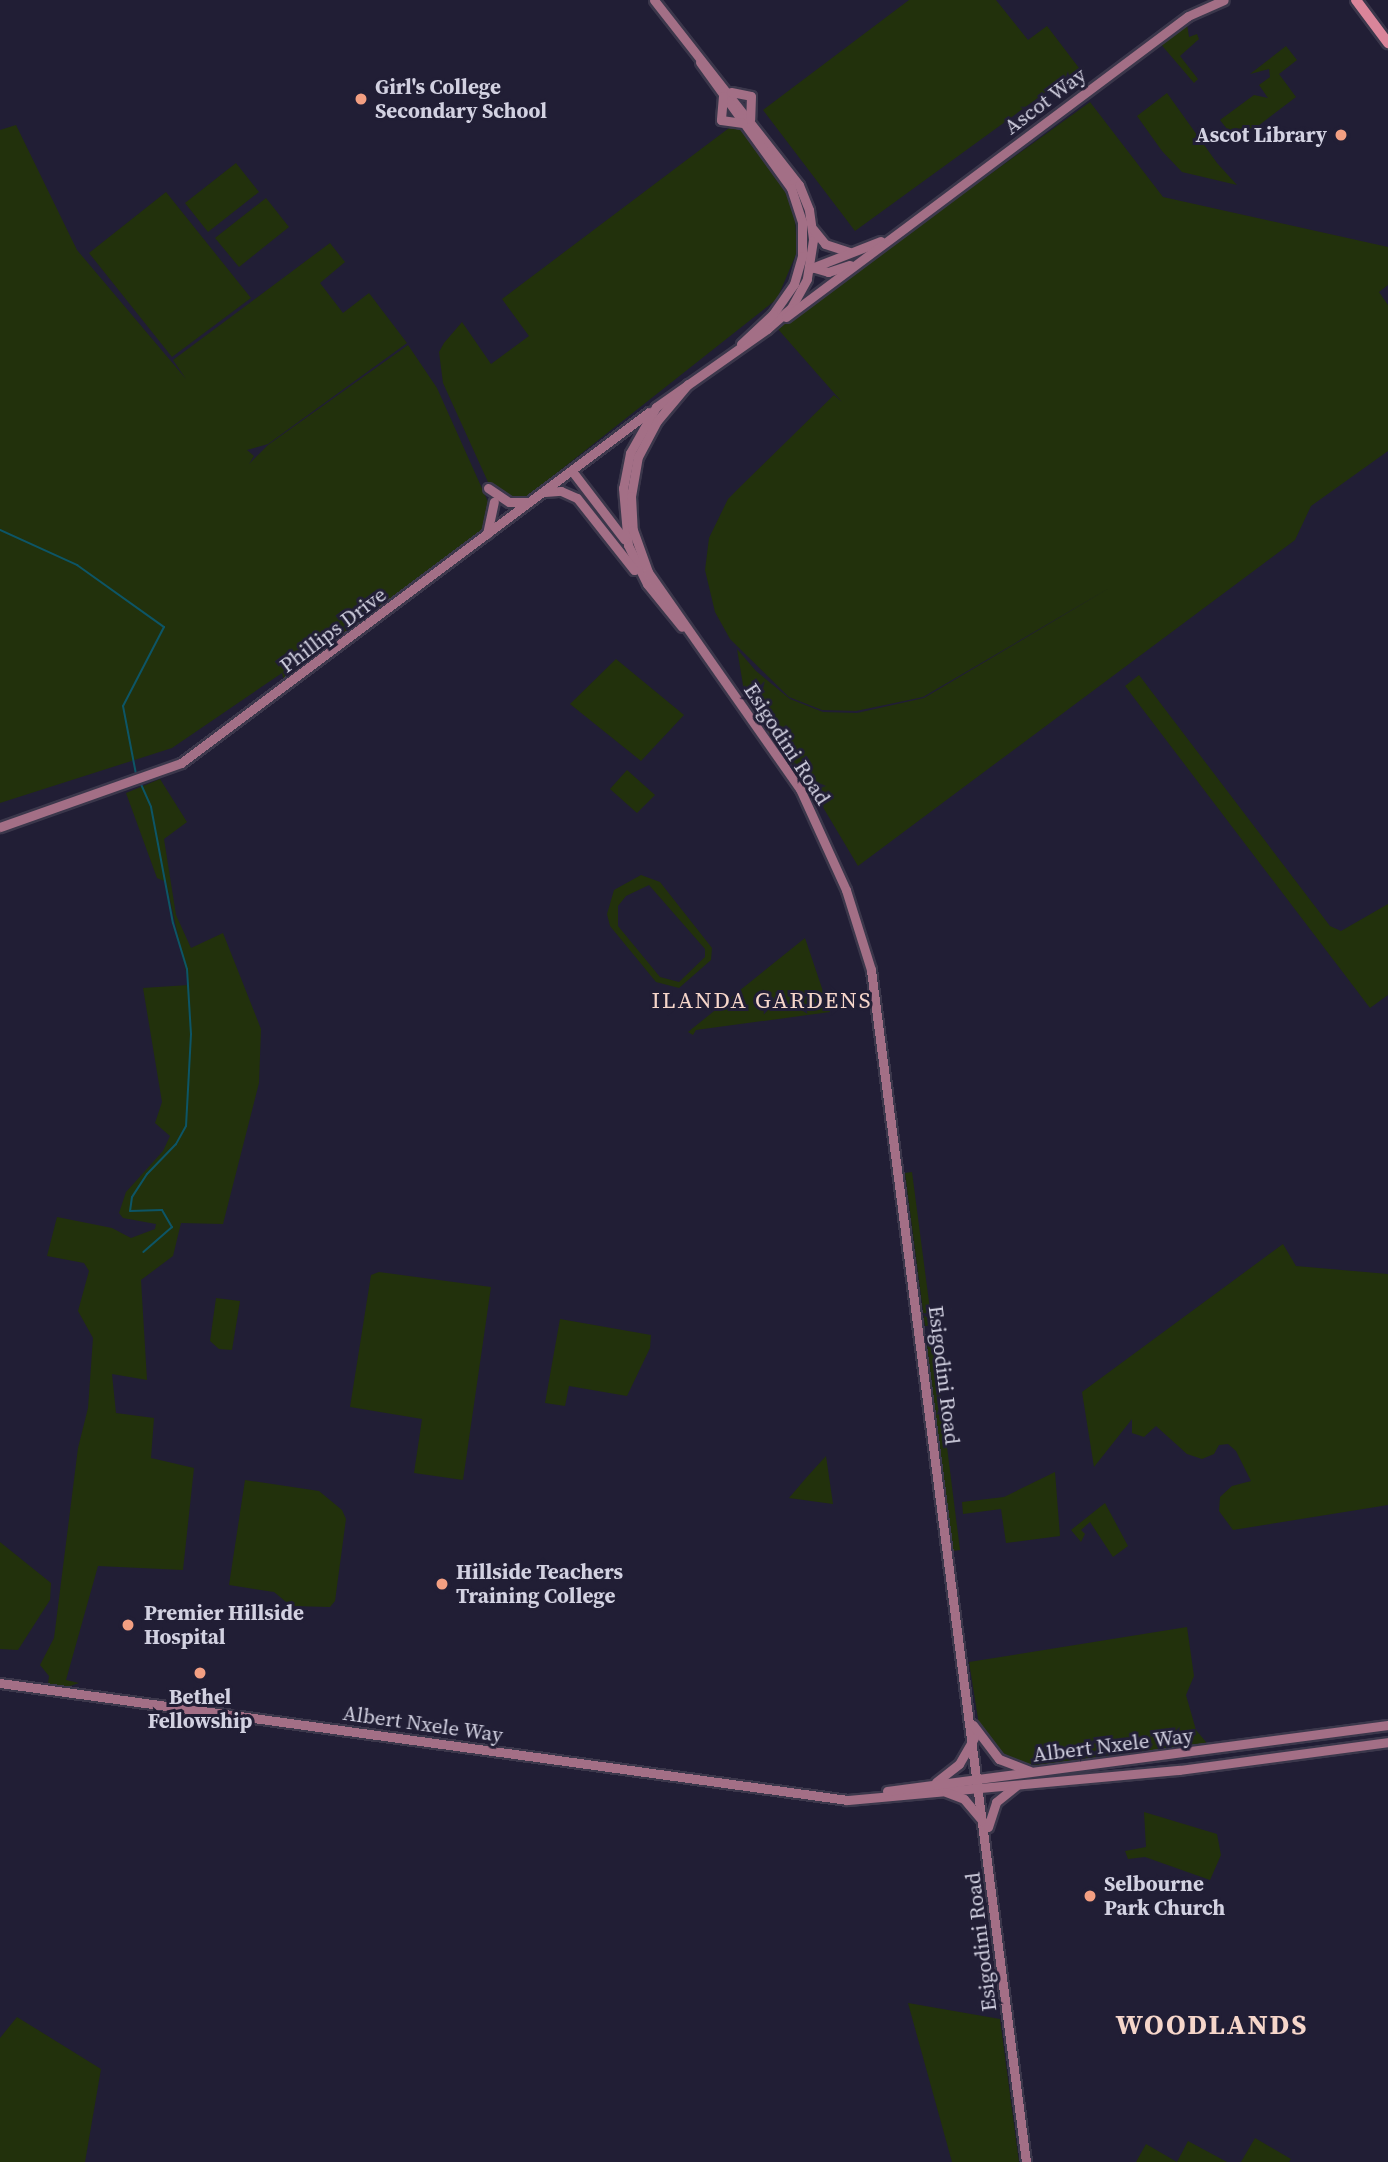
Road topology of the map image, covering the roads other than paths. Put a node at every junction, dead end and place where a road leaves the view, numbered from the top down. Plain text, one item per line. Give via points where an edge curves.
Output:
1 (654, 0) edge
2 (1224, 0) edge
3 (1356, 0) edge
4 (1388, 43) edge
5 (726, 94) junction
6 (747, 121) junction
7 (807, 223) junction
8 (892, 237) junction
9 (852, 252) junction
10 (858, 262) junction
11 (811, 267) junction
12 (783, 303) junction
13 (779, 321) junction
14 (739, 346) junction
15 (688, 384) junction
16 (656, 407) junction
17 (572, 471) junction
18 (488, 488) dead end
19 (544, 492) junction
20 (531, 501) junction
21 (494, 502) dead end
22 (486, 536) junction
23 (628, 545) junction
24 (642, 561) junction
25 (663, 607) junction
26 (693, 638) junction
27 (0, 827) edge
28 (0, 1683) edge
29 (971, 1720) junction
30 (1388, 1725) edge
31 (974, 1738) junction
32 (1388, 1742) edge
33 (1039, 1773) junction
34 (979, 1783) junction
35 (1021, 1783) junction
36 (931, 1785) junction
37 (942, 1791) junction
38 (842, 1797) junction
39 (985, 1828) junction
40 (1026, 2162) edge

1 - 5 main road
2 - 8 main road, Ascot Way via 1188,16
3 - 4 highway
5 - 6 main road, Esigodini Road
5 - 6 main road via 751,96
5 - 6 main road via 721,120
6 - 7 main road, Esigodini Road via 799,185
7 - 9 main road via 825,244
7 - 11 main road, Esigodini Road
7 - 12 main road, Esigodini Road via 800,267
8 - 9 main road
8 - 10 main road, Ascot Way
9 - 11 main road
10 - 11 main road via 828,272
10 - 13 main road, Ascot Way
11 - 12 main road
11 - 13 main road, Esigodini Road via 798,299
12 - 14 main road, Esigodini Road
13 - 14 main road, Esigodini Road
14 - 15 main road, Esigodini Road
15 - 16 main road, Esigodini Road
15 - 24 main road, Esigodini Road via 647,436 634,472 631,511
16 - 17 main road, Phillips Drive
16 - 23 main road, Esigodini Road via 635,441 625,477 623,517
17 - 19 main road, Phillips Drive
17 - 23 main road
18 - 20 main road via 509,502
19 - 20 main road, Phillips Drive
19 - 25 main road via 561,491 577,498
20 - 22 main road, Phillips Drive
21 - 22 main road
22 - 27 main road, Phillips Drive via 203,748 152,776
23 - 24 main road
23 - 25 main road, Esigodini Road
24 - 26 main road, Esigodini Road
25 - 26 main road, Esigodini Road
26 - 29 main road, Esigodini Road via 800,789 835,862 868,958 883,1040
28 - 38 main road, Albert Nxele Way
29 - 31 main road, Esigodini Road
29 - 33 main road via 999,1759
30 - 33 main road, Albert Nxele Way
31 - 34 main road, Esigodini Road
31 - 36 main road via 959,1764
32 - 35 main road, Albert Nxele Way via 1179,1770
33 - 34 main road, Albert Nxele Way
34 - 35 main road, Albert Nxele Way
34 - 36 main road, Albert Nxele Way
34 - 37 main road, Albert Nxele Way
34 - 39 main road, Esigodini Road
35 - 39 main road via 996,1802
36 - 38 main road, Albert Nxele Way
37 - 38 main road, Albert Nxele Way
37 - 39 main road via 964,1799
39 - 40 main road, Esigodini Road

